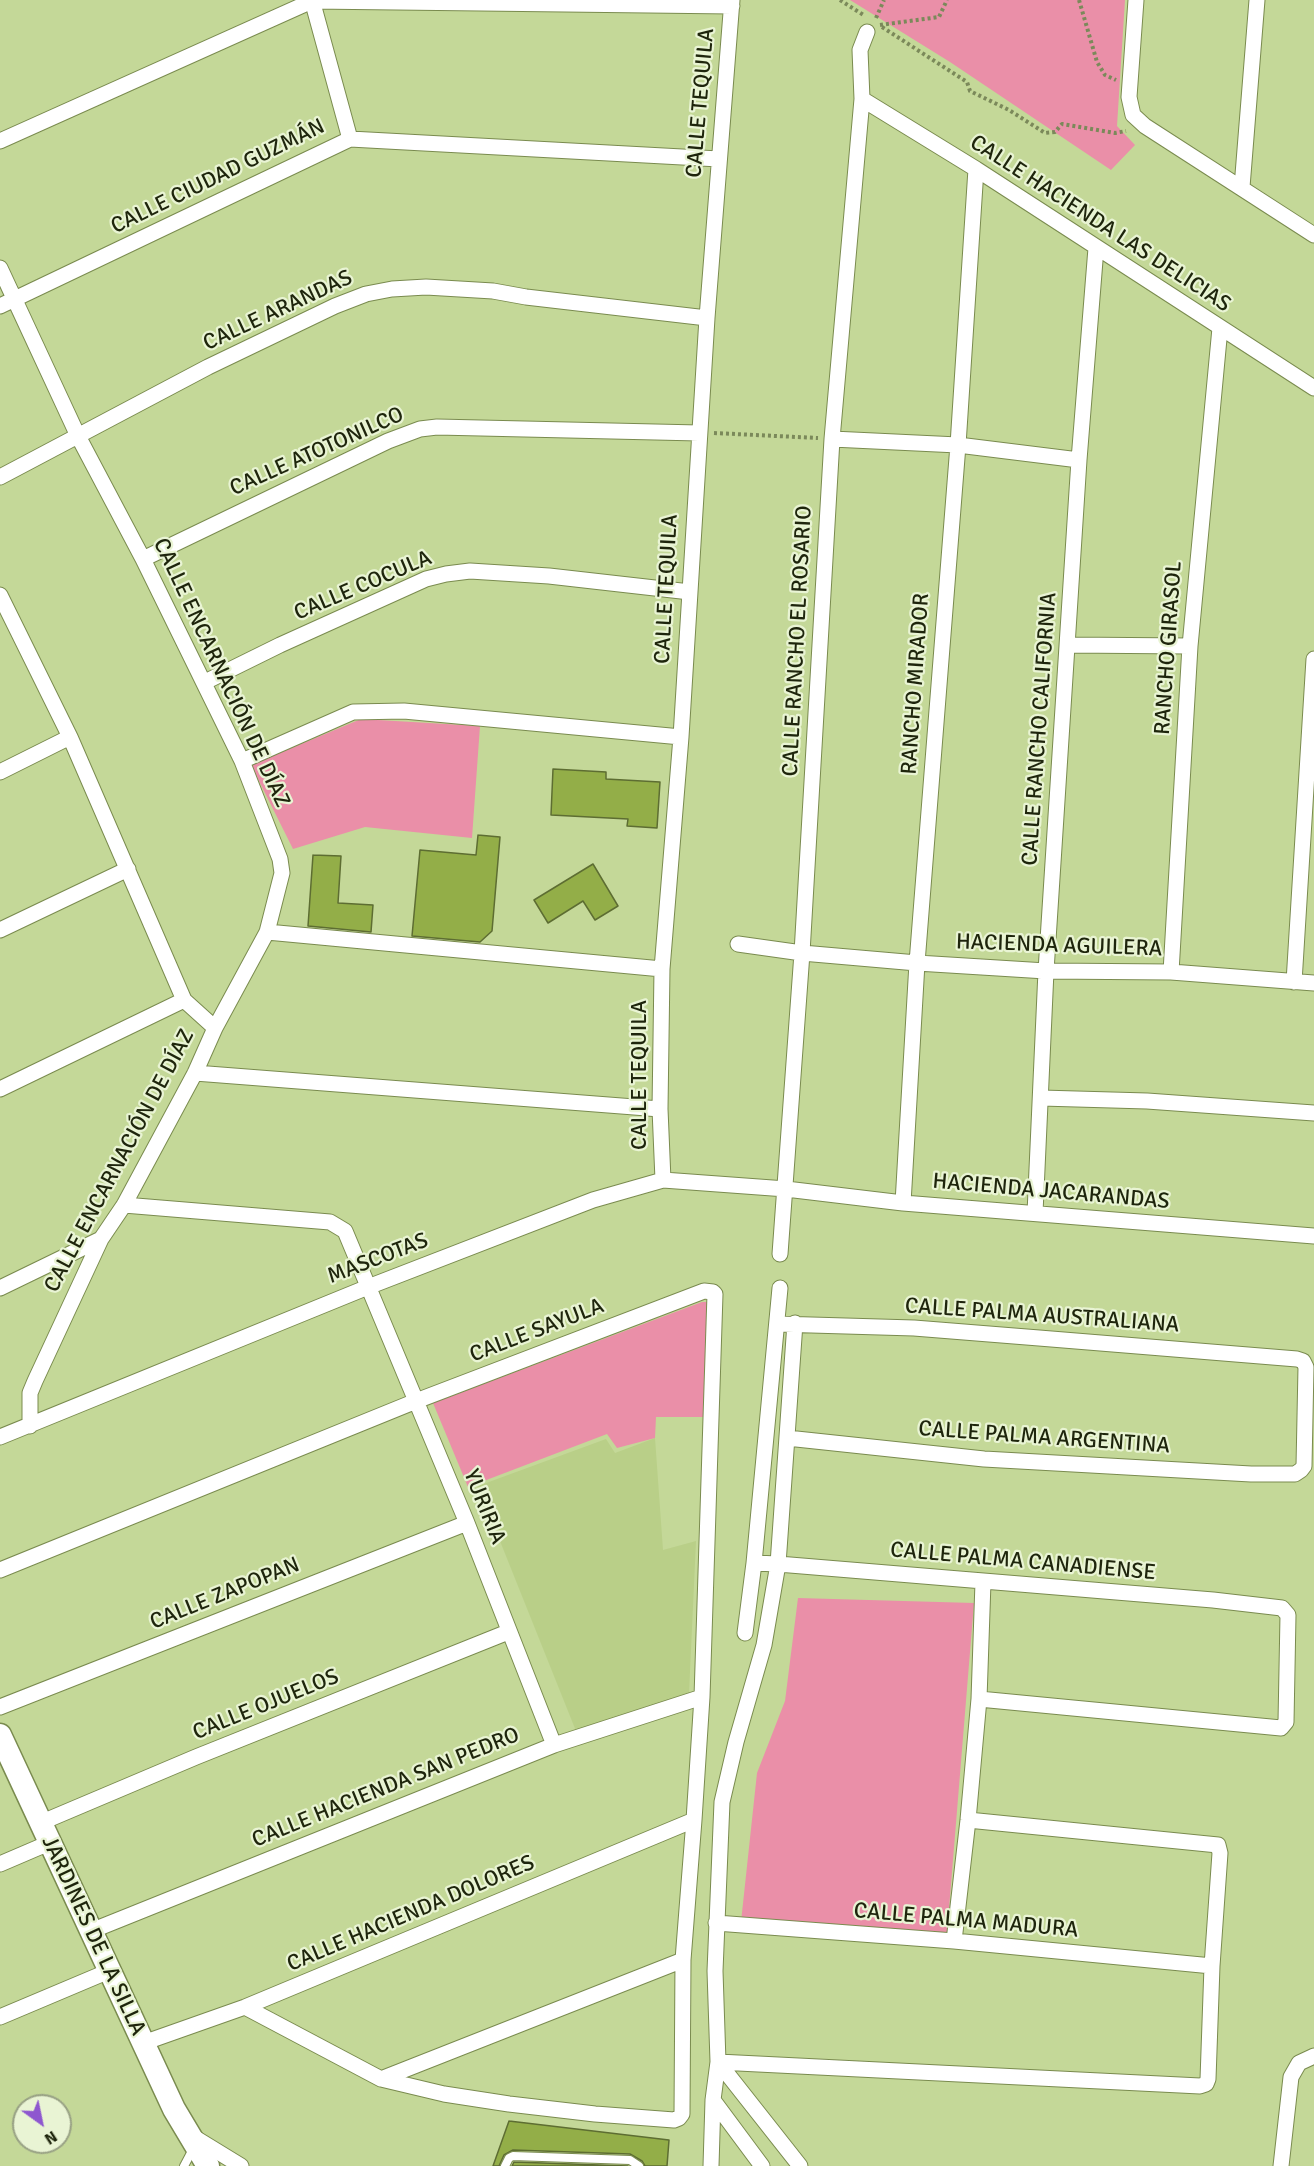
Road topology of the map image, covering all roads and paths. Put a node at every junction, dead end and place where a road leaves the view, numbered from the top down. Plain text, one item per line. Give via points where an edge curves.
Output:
1 (312, 0) edge
2 (840, 0) edge
3 (884, 0) edge
4 (947, 0) edge
5 (1079, 0) edge
6 (1136, 0) edge
7 (1257, 0) edge
8 (732, 3) edge
9 (874, 27) junction
10 (1130, 85) junction
11 (862, 99) junction
12 (1145, 126) junction
13 (350, 139) junction
14 (0, 141) edge
15 (719, 159) junction
16 (976, 169) junction
17 (1242, 187) junction
18 (1314, 235) edge
19 (1096, 248) junction
20 (0, 268) edge
21 (14, 299) junction
22 (0, 306) edge
23 (707, 318) junction
24 (1220, 328) junction
25 (1314, 388) edge
26 (699, 432) junction
27 (78, 436) junction
28 (832, 439) junction
29 (958, 445) junction
30 (1079, 460) junction
31 (0, 477) edge
32 (144, 559) junction
33 (690, 592) junction
34 (0, 595) edge
35 (5, 620) edge
36 (1068, 645) junction
37 (1190, 646) junction
38 (1314, 659) edge
39 (205, 682) junction
40 (70, 737) junction
41 (681, 738) junction
42 (242, 760) junction
43 (0, 772) edge
44 (128, 869) junction
45 (0, 930) edge
46 (267, 932) junction
47 (738, 944) dead end
48 (802, 953) junction
49 (917, 963) junction
50 (662, 969) junction
51 (1046, 971) junction
52 (1171, 972) junction
53 (1294, 982) junction
54 (1314, 983) edge
55 (184, 1000) junction
56 (215, 1028) junction
57 (195, 1073) junction
58 (0, 1089) edge
59 (1041, 1098) junction
60 (660, 1109) junction
61 (1314, 1113) edge
62 (663, 1180) junction
63 (786, 1189) junction
64 (903, 1203) junction
65 (124, 1205) junction
66 (1035, 1214) junction
67 (1314, 1236) edge
68 (101, 1239) junction
69 (780, 1254) dead end
70 (368, 1287) junction
71 (0, 1288) edge
72 (780, 1288) dead end
73 (795, 1323) junction
74 (777, 1324) junction
75 (416, 1401) junction
76 (30, 1426) junction
77 (0, 1437) edge
78 (787, 1438) junction
79 (1298, 1473) joint
80 (467, 1523) junction
81 (754, 1563) junction
82 (778, 1564) junction
83 (0, 1570) edge
84 (983, 1582) junction
85 (508, 1632) junction
86 (745, 1633) dead end
87 (702, 1697) junction
88 (979, 1700) junction
89 (0, 1707) edge
90 (0, 1735) edge
91 (554, 1745) junction
92 (694, 1820) junction
93 (968, 1820) junction
94 (45, 1833) junction
95 (0, 1864) edge
96 (716, 1923) junction
97 (91, 1932) junction
98 (954, 1941) junction
99 (682, 1960) junction
100 (1212, 1965) junction
101 (109, 1971) junction
102 (245, 2007) junction
103 (0, 2017) edge
104 (143, 2043) junction
105 (1310, 2058) edge
106 (718, 2062) junction
107 (381, 2079) junction
108 (713, 2100) junction
109 (192, 2139) junction
110 (184, 2166) edge
111 (208, 2166) edge
112 (241, 2166) edge
113 (505, 2166) edge
114 (639, 2166) edge
115 (711, 2166) edge
116 (762, 2166) edge
117 (800, 2166) edge
118 (1283, 2166) edge

1 - 8 street
1 - 13 street
1 - 14 street
2 - 9 path
3 - 9 path
4 - 9 path via 939,17
5 - 10 path via 1097,62 1105,75
6 - 10 street
7 - 17 street
8 - 15 street, CALLE TEQUILA
9 - 11 street, CALLE RANCHO EL ROSARIO via 860,50
9 - 12 path via 967,82 970,91 1045,134 1055,132 1062,124 1115,134
10 - 12 street via 1133,115
11 - 16 street, CALLE HACIENDA LAS DELICIAS
11 - 28 street, CALLE RANCHO EL ROSARIO
12 - 17 street
13 - 15 street, CALLE CIUDAD GUZMÁN
13 - 21 street, CALLE CIUDAD GUZMÁN
15 - 23 street, CALLE TEQUILA
16 - 19 street, CALLE HACIENDA LAS DELICIAS
16 - 29 street, RANCHO MIRADOR
17 - 18 street
19 - 24 street, CALLE HACIENDA LAS DELICIAS
19 - 30 street, CALLE RANCHO CALIFORNIA
20 - 21 street, CALLE ENCARNACIÓN DE DÍAZ
21 - 22 street, CALLE CIUDAD GUZMÁN
21 - 27 street, CALLE ENCARNACIÓN DE DÍAZ
23 - 26 street, CALLE TEQUILA
23 - 27 street, CALLE ARANDAS via 493,291 426,287 366,294 208,367
24 - 25 street, CALLE HACIENDA LAS DELICIAS
24 - 37 street, RANCHO GIRASOL
26 - 28 path
26 - 32 street, CALLE ATOTONILCO via 420,429
26 - 33 street, CALLE TEQUILA
27 - 31 street, CALLE ARANDAS
27 - 32 street, CALLE ENCARNACIÓN DE DÍAZ
28 - 29 street
28 - 48 street, CALLE RANCHO EL ROSARIO
29 - 30 street
29 - 49 street, RANCHO MIRADOR
30 - 36 street, CALLE RANCHO CALIFORNIA
32 - 39 street, CALLE ENCARNACIÓN DE DÍAZ
33 - 39 street, CALLE COCULA via 549,576 446,574 426,579
33 - 41 street, CALLE TEQUILA
34 - 35 street
35 - 40 street
36 - 37 street
36 - 51 street, CALLE RANCHO CALIFORNIA
37 - 52 street, RANCHO GIRASOL
38 - 53 street
39 - 42 street, CALLE ENCARNACIÓN DE DÍAZ
40 - 43 street
40 - 44 street
41 - 42 street via 404,711 353,711
41 - 50 street, CALLE TEQUILA
42 - 46 street, CALLE ENCARNACIÓN DE DÍAZ via 280,859 280,884
44 - 45 street
44 - 55 street
46 - 50 street
46 - 56 street, CALLE ENCARNACIÓN DE DÍAZ
47 - 48 street, HACIENDA AGUILERA
48 - 49 street, HACIENDA AGUILERA
48 - 63 street, CALLE RANCHO EL ROSARIO
49 - 51 street, HACIENDA AGUILERA
49 - 64 street, RANCHO MIRADOR
50 - 60 street, CALLE TEQUILA
51 - 52 street, HACIENDA AGUILERA
51 - 59 street, CALLE RANCHO CALIFORNIA
52 - 53 street, HACIENDA AGUILERA
53 - 54 street, HACIENDA AGUILERA
55 - 56 street
55 - 58 street
56 - 57 street, CALLE ENCARNACIÓN DE DÍAZ
57 - 60 street
57 - 65 street, CALLE ENCARNACIÓN DE DÍAZ
59 - 61 street
59 - 66 street, CALLE RANCHO CALIFORNIA
60 - 62 street, CALLE TEQUILA
62 - 63 street, MASCOTAS
62 - 70 street, MASCOTAS via 593,1200
63 - 64 street, HACIENDA JACARANDAS
63 - 69 street, CALLE RANCHO EL ROSARIO
64 - 66 street, HACIENDA JACARANDAS
65 - 68 street, CALLE ENCARNACIÓN DE DÍAZ
65 - 70 street, YURIRIA via 330,1222 345,1231
66 - 67 street, HACIENDA JACARANDAS
68 - 71 street
68 - 76 street, CALLE ENCARNACIÓN DE DÍAZ via 30,1393
70 - 75 street, YURIRIA
70 - 76 street, MASCOTAS
72 - 74 street
73 - 74 street, CALLE PALMA AUSTRALIANA
73 - 78 street
73 - 79 street, CALLE PALMA AUSTRALIANA via 926,1329 1303,1361 1304,1466
74 - 81 street
75 - 80 street, YURIRIA
75 - 83 street, CALLE SAYULA
75 - 87 street, CALLE SAYULA via 704,1291 713,1292 716,1309
76 - 77 street, MASCOTAS
78 - 79 street, CALLE PALMA ARGENTINA via 984,1459 1251,1474
78 - 82 street
80 - 85 street, YURIRIA
80 - 89 street, CALLE ZAPOPAN
81 - 82 street, CALLE PALMA CANADIENSE
81 - 86 street
82 - 84 street, CALLE PALMA CANADIENSE
82 - 96 street via 764,1645 722,1802
84 - 88 street
84 - 88 street, CALLE PALMA CANADIENSE via 1282,1608 1287,1611 1286,1722 1281,1728
85 - 91 street, YURIRIA
85 - 94 street, CALLE OJUELOS via 196,1757
87 - 91 street, CALLE HACIENDA SAN PEDRO
87 - 92 street
88 - 93 street
90 - 94 street, JARDINES DE LA SILLA
91 - 97 street, CALLE HACIENDA SAN PEDRO
92 - 99 street
92 - 102 street, CALLE HACIENDA DOLORES
93 - 98 street
93 - 100 street via 1216,1844 1220,1853
94 - 95 street, CALLE OJUELOS
94 - 97 street, JARDINES DE LA SILLA
96 - 98 street, CALLE PALMA MADURA
96 - 106 street
97 - 101 street, JARDINES DE LA SILLA
98 - 100 street, CALLE PALMA MADURA
99 - 107 street
99 - 107 street via 682,2114 674,2120 509,2104
100 - 106 street via 1208,2079 1204,2085
101 - 103 street
101 - 104 street, JARDINES DE LA SILLA
102 - 104 street, CALLE HACIENDA DOLORES
102 - 107 street
104 - 109 street, JARDINES DE LA SILLA
105 - 118 street via 1299,2063 1291,2077
106 - 108 street
106 - 117 street
108 - 115 street
108 - 116 street
109 - 110 lane
109 - 111 street, JARDINES DE LA SILLA
109 - 112 street
113 - 114 lane via 513,2156 630,2160

